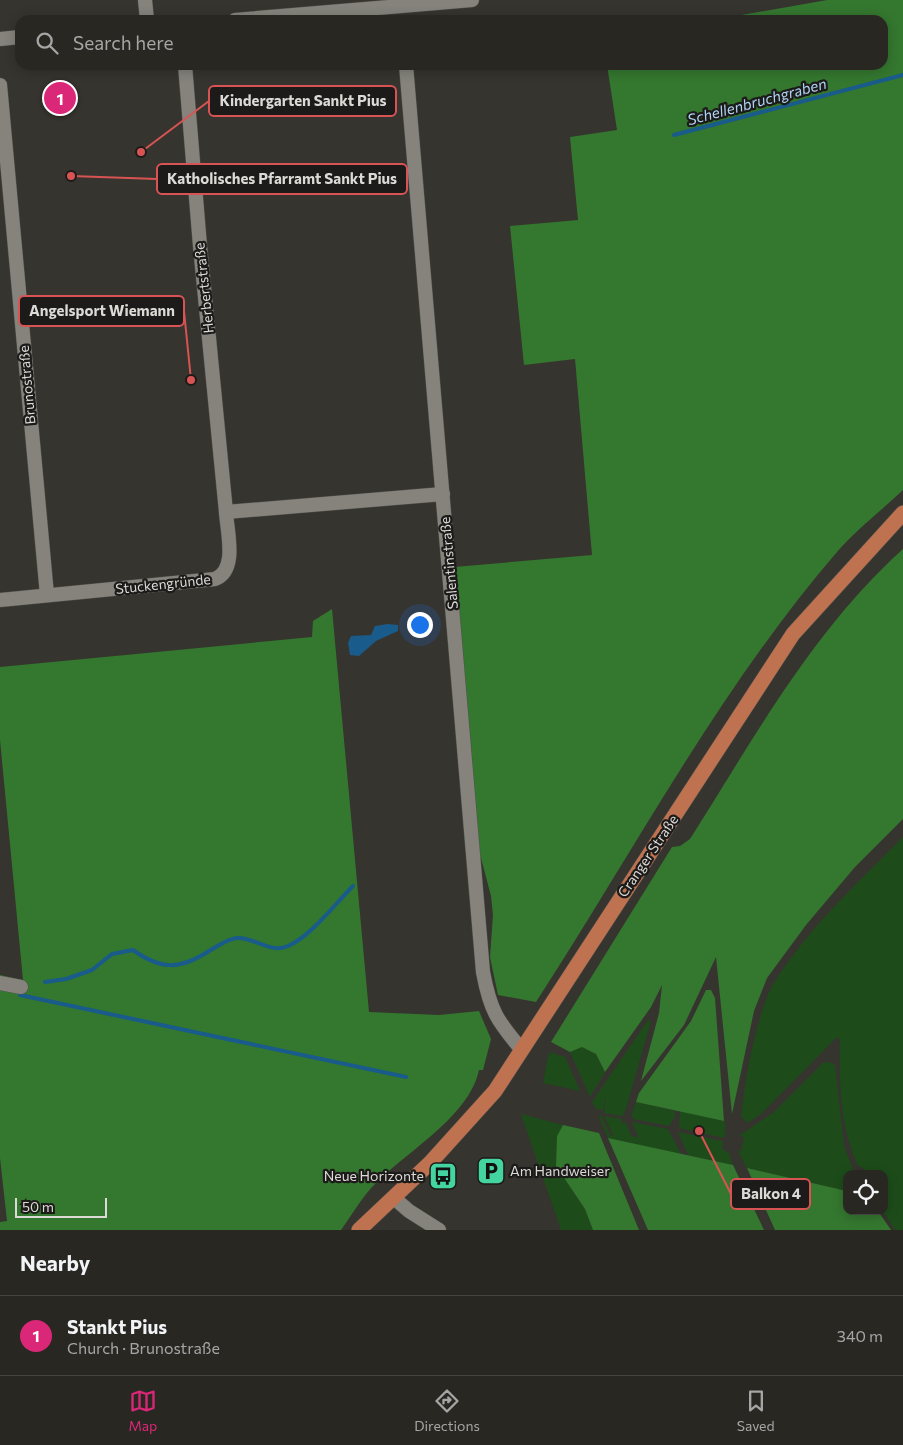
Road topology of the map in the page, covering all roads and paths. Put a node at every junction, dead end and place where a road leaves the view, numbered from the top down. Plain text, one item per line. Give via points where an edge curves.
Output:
1 (144, 0) edge
2 (472, 0) edge
3 (401, 9) edge
4 (146, 15) edge
5 (310, 15) edge
6 (15, 38) edge
7 (0, 39) edge
8 (185, 70) edge
9 (406, 70) edge
10 (0, 85) edge
11 (443, 494) junction
12 (226, 512) junction
13 (903, 513) edge
14 (46, 596) junction
15 (0, 600) edge
16 (0, 983) edge
17 (21, 988) dead end
18 (522, 1050) junction
19 (394, 1198) junction
20 (359, 1230) edge
21 (440, 1230) edge

1 - 4 street
2 - 3 street
3 - 5 street
6 - 7 street
8 - 12 street, Herbertstraße
9 - 11 street, Salentinstraße
10 - 14 street, Brunostraße
11 - 12 street
11 - 18 street, Salentinstraße via 483,972 488,1000 495,1015
12 - 14 street, Stuckengründe via 229,561 222,576
13 - 18 main road, Cranger Straße via 792,634
14 - 15 street, Stuckengründe
16 - 17 street
18 - 19 main road, Cranger Straße via 496,1091
19 - 20 main road, Cranger Straße
19 - 21 street

